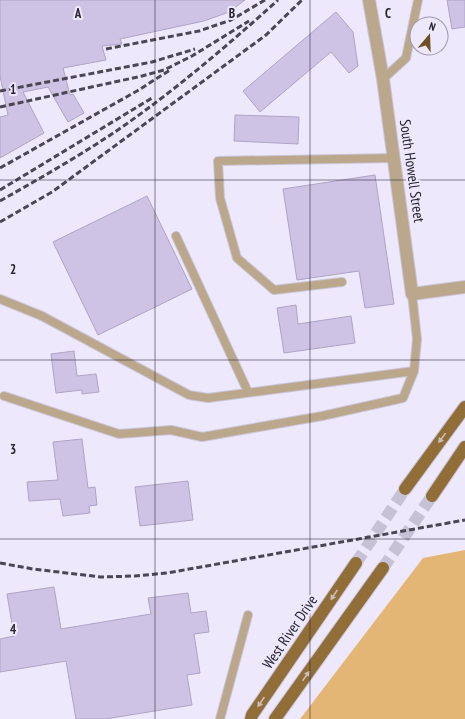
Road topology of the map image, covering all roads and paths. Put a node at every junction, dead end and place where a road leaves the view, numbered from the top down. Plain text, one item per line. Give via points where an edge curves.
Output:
1 (369, 0) edge
2 (418, 0) edge
3 (383, 79) junction
4 (394, 158) junction
5 (176, 236) dead end
6 (342, 282) dead end
7 (465, 287) edge
8 (412, 294) junction
9 (0, 299) edge
10 (414, 370) junction
11 (248, 392) junction
12 (4, 396) dead end
13 (465, 407) edge
14 (465, 447) edge
15 (405, 489) tunnel mouth
16 (432, 496) tunnel mouth
17 (356, 563) tunnel mouth
18 (383, 568) tunnel mouth
19 (248, 615) dead end
20 (220, 719) edge
21 (251, 719) edge
22 (275, 719) edge

1 - 3 street, South Howell Street
2 - 3 lane via 406,58
3 - 4 street, South Howell Street
4 - 6 lane via 218,161 220,198 237,258 274,290
4 - 8 street, South Howell Street
5 - 11 lane
7 - 8 street
8 - 10 lane via 417,339
9 - 11 lane via 42,316 190,395 208,398
10 - 11 lane
10 - 12 lane via 403,398 322,416 202,437 171,430 119,434
13 -> 15 main road
14 - 16 main road
17 -> 21 main road, West River Drive
22 -> 18 main road
19 - 20 lane

